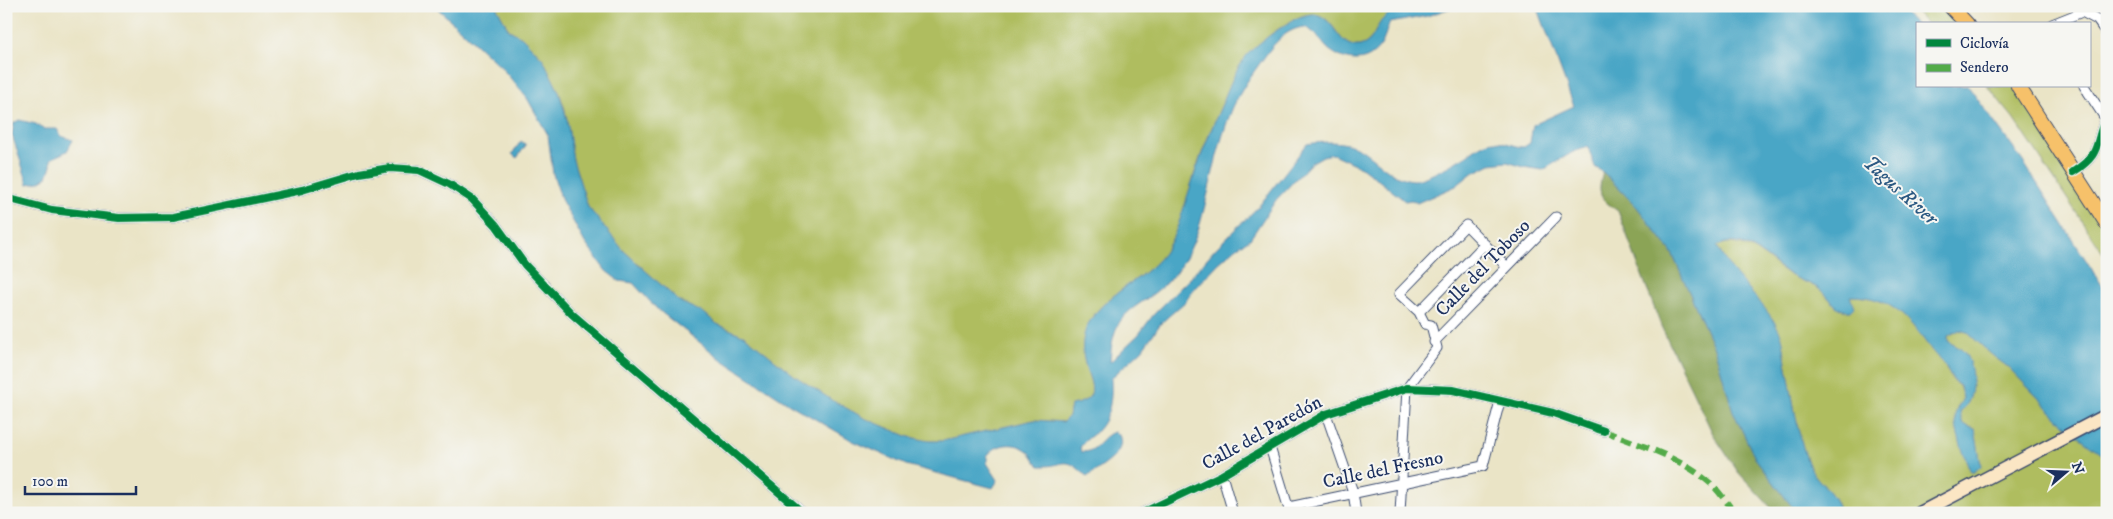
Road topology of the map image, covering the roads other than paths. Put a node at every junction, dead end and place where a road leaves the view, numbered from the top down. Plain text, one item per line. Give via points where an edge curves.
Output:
1 (1950, 6) edge
2 (2090, 10) edge
3 (2097, 20) junction
4 (1965, 22) edge
5 (2057, 22) edge
6 (2107, 22) edge
7 (2107, 34) edge
8 (2019, 88) edge
9 (2085, 88) edge
10 (2106, 117) edge
11 (2073, 172) junction
12 (6, 198) edge
13 (2104, 216) edge
14 (1556, 217) dead end
15 (1485, 244) junction
16 (1507, 267) junction
17 (1419, 312) junction
18 (1434, 342) junction
19 (1407, 388) junction
20 (1500, 401) junction
21 (1326, 414) junction
22 (2107, 415) edge
23 (1604, 431) dead end
24 (1270, 447) junction
25 (1222, 475) junction
26 (1402, 482) junction
27 (1352, 492) junction
28 (1289, 510) edge
29 (803, 513) edge
30 (1142, 513) edge
31 (1233, 513) edge
32 (1356, 513) edge
33 (1400, 513) edge
34 (1920, 513) edge

1 - 4 main road
2 - 3 street
2 - 5 street
3 - 6 street
3 - 7 street
8 - 11 main road
9 - 10 street
10 - 11 street via 2094,156
11 - 13 main road
12 - 29 street via 52,210 119,218 173,217 302,190 359,173 390,168 419,170 472,199 525,265 572,314
14 - 16 street, Calle del Toboso
15 - 16 street
15 - 17 street
15 - 17 street via 1466,225 1399,294
16 - 18 street, Calle del Toboso
17 - 18 street via 1425,324 1431,325
18 - 19 street via 1437,348
19 - 20 street, Calle del Paredón via 1453,390
19 - 21 street, Calle del Paredón
19 - 26 street
20 - 23 street, Calle del Paredón via 1553,413
20 - 26 street, Calle del Fresno via 1483,466
21 - 24 street, Calle del Paredón
21 - 27 street
22 - 34 main road
24 - 25 street, Calle del Paredón
24 - 28 street
25 - 30 street, Calle del Paredón
25 - 31 street
26 - 27 street, Calle del Fresno
26 - 33 street
27 - 28 street, Calle del Fresno
27 - 32 street

